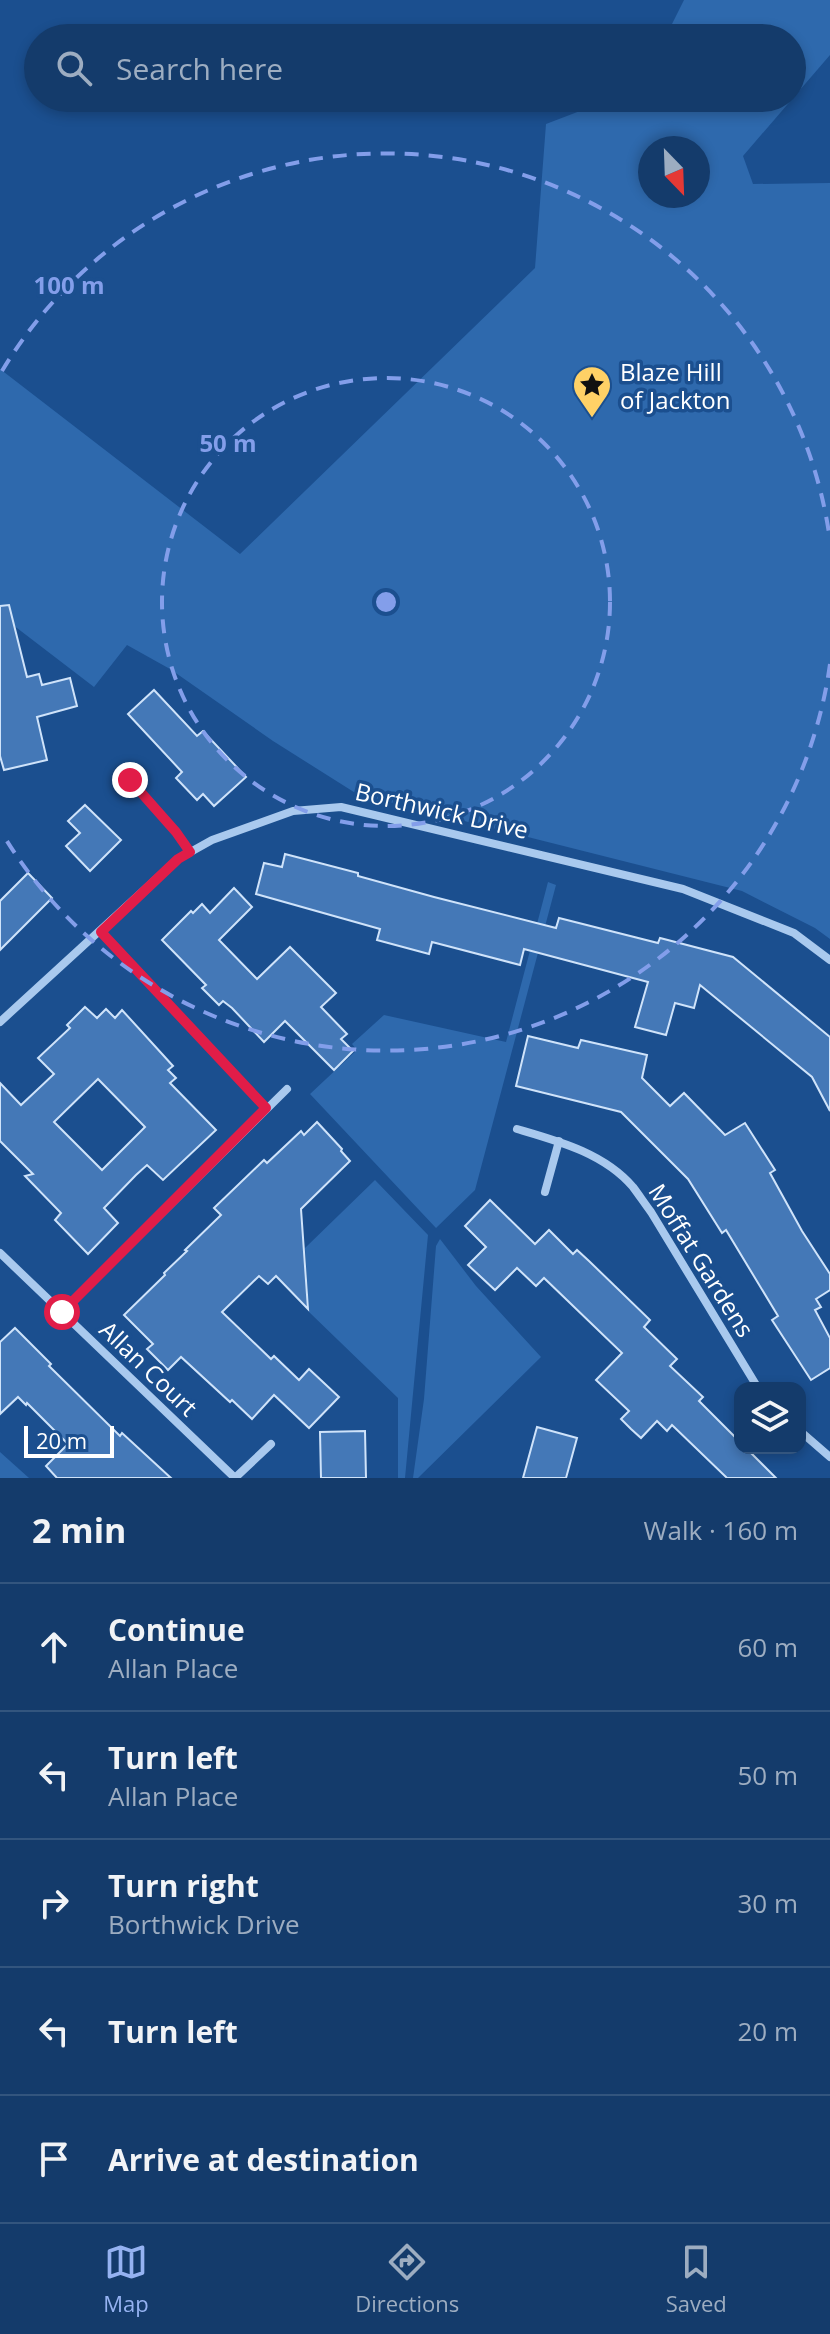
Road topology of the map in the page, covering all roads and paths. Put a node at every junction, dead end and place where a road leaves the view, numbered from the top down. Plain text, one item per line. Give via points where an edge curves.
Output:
1 (130, 780) dead end
2 (190, 852) junction
3 (101, 932) junction
4 (830, 960) edge
5 (0, 1022) edge
6 (287, 1089) dead end
7 (266, 1108) junction
8 (517, 1129) dead end
9 (559, 1141) junction
10 (545, 1192) dead end
11 (0, 1253) edge
12 (62, 1312) junction
13 (754, 1382) edge
14 (806, 1436) edge
15 (271, 1444) dead end
16 (830, 1457) edge
17 (235, 1478) edge

1 - 2 lane
2 - 3 street, Borthwick Drive
2 - 4 street, Borthwick Drive via 293,811 341,807 683,889 794,933
3 - 5 street, Borthwick Drive
3 - 7 street
6 - 7 street
7 - 12 street
8 - 9 street, Moffat Gardens
9 - 10 street
9 - 13 street, Moffat Gardens via 607,1164 631,1185
11 - 12 street, Allan Court
12 - 17 street, Allan Court
14 - 16 street
15 - 17 street, Allan Court

